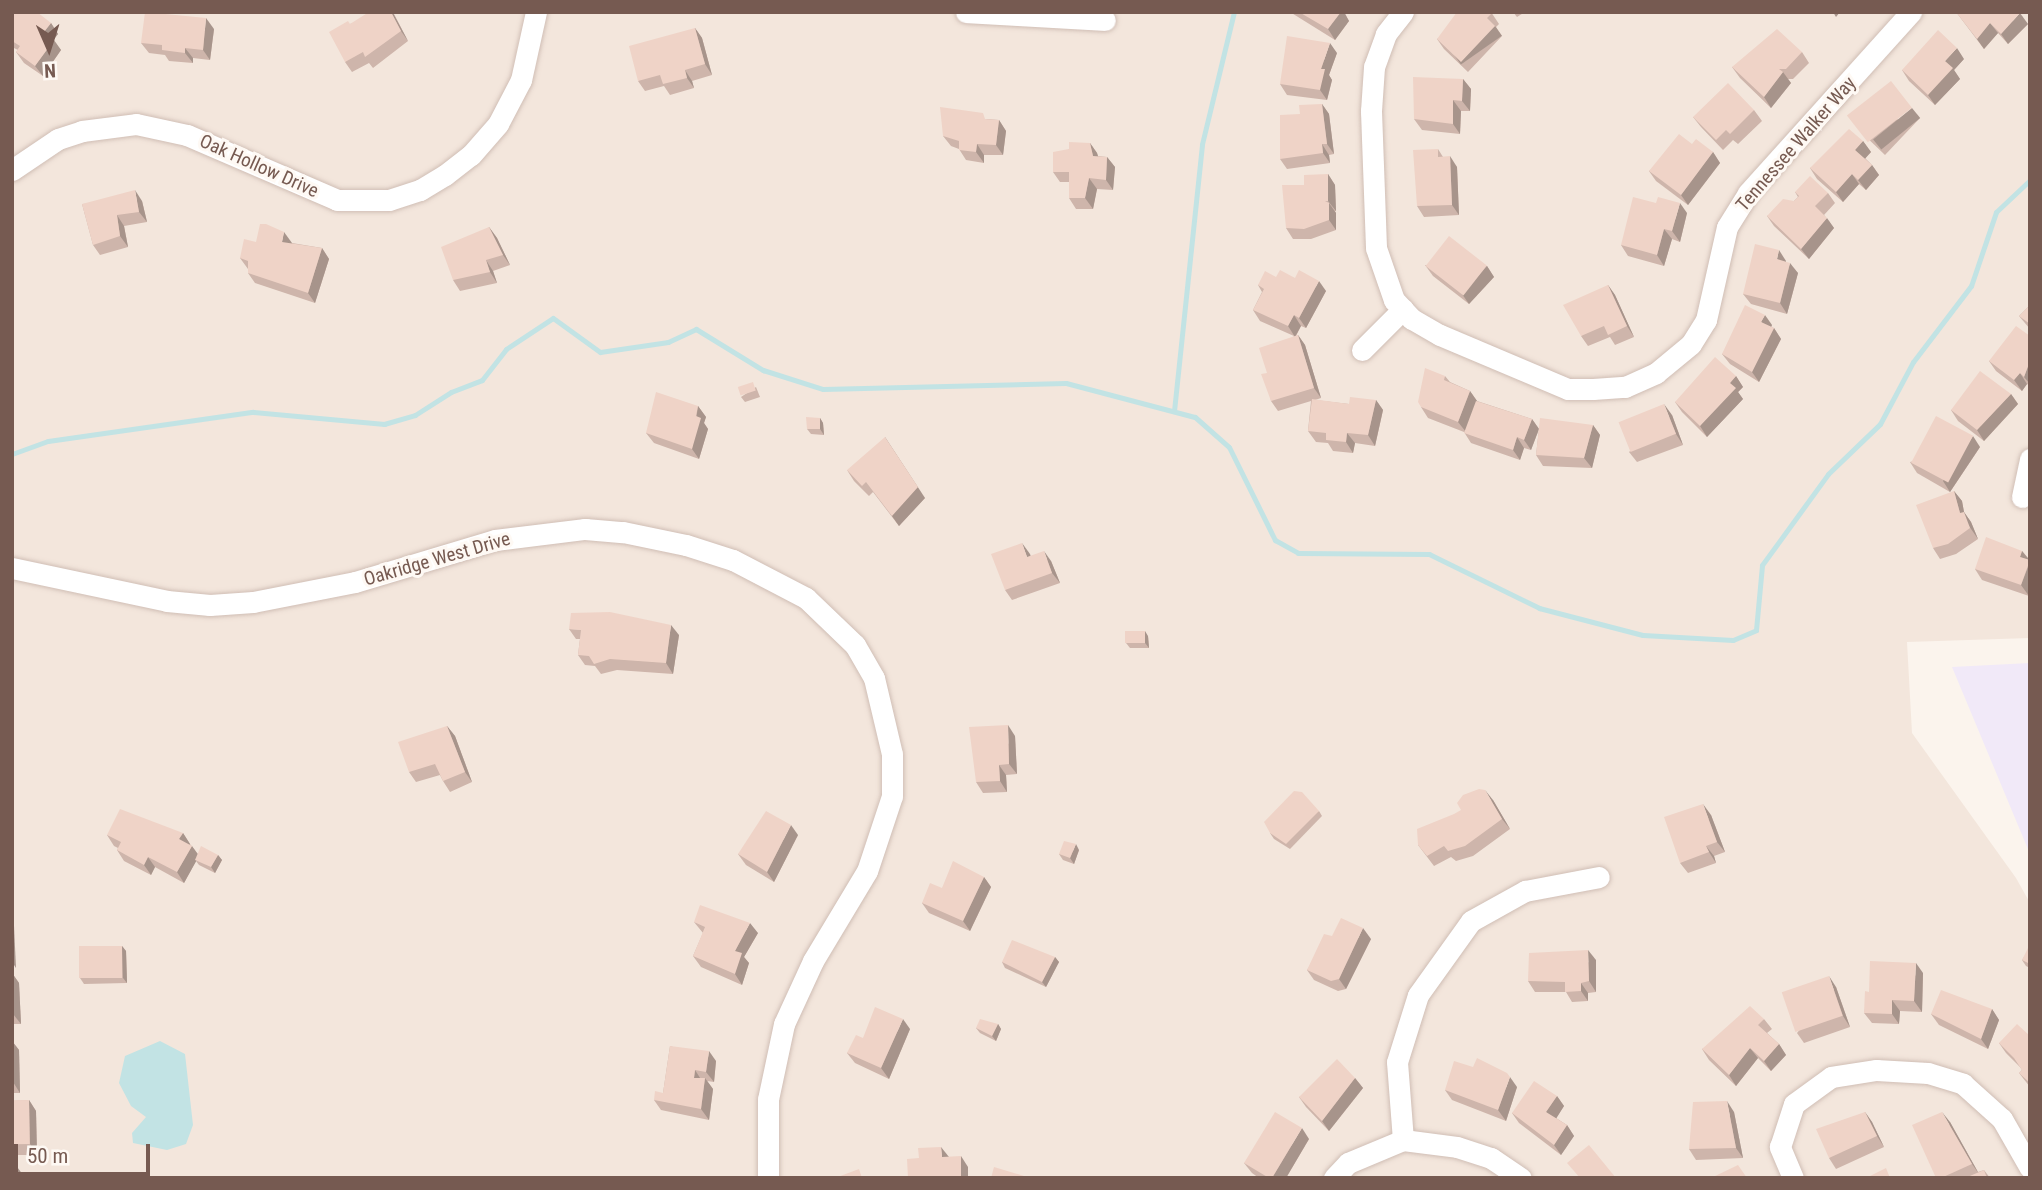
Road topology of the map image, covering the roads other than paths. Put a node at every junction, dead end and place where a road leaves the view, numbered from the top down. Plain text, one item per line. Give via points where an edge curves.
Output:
1 (536, 12) edge
2 (965, 12) edge
3 (1403, 12) edge
4 (1912, 12) edge
5 (1105, 20) dead end
6 (12, 170) edge
7 (1403, 310) junction
8 (1362, 350) dead end
9 (2030, 459) edge
10 (2022, 497) dead end
11 (12, 568) edge
12 (1599, 877) dead end
13 (1403, 1140) junction
14 (2030, 1168) edge
15 (768, 1178) edge
16 (1334, 1178) edge
17 (1521, 1178) edge
18 (1793, 1178) edge

1 - 6 street, Oak Hollow Drive via 521,80 498,124 471,155 445,175 420,190 389,200 337,200 187,135 135,124 58,139
2 - 5 street
3 - 7 street, Tennessee Walker Way via 1386,34 1374,67 1371,111 1376,248 1394,300
4 - 7 street, Tennessee Walker Way via 1748,193 1727,227 1706,320 1691,344 1656,373 1625,387 1568,389 1440,335
7 - 8 street
9 - 10 street
11 - 15 street, Oakridge West Drive via 167,601 253,603 307,594 495,540 585,530 624,532 686,545 733,560 806,598 855,645 874,678 892,754 892,796 867,871 813,961 784,1024 768,1099
12 - 13 street via 1525,891 1471,921 1418,995 1398,1062
13 - 16 street via 1348,1163
13 - 17 street via 1457,1147 1491,1158
14 - 18 street via 2002,1119 1963,1084 1928,1073 1875,1070 1831,1077 1794,1104 1780,1147

